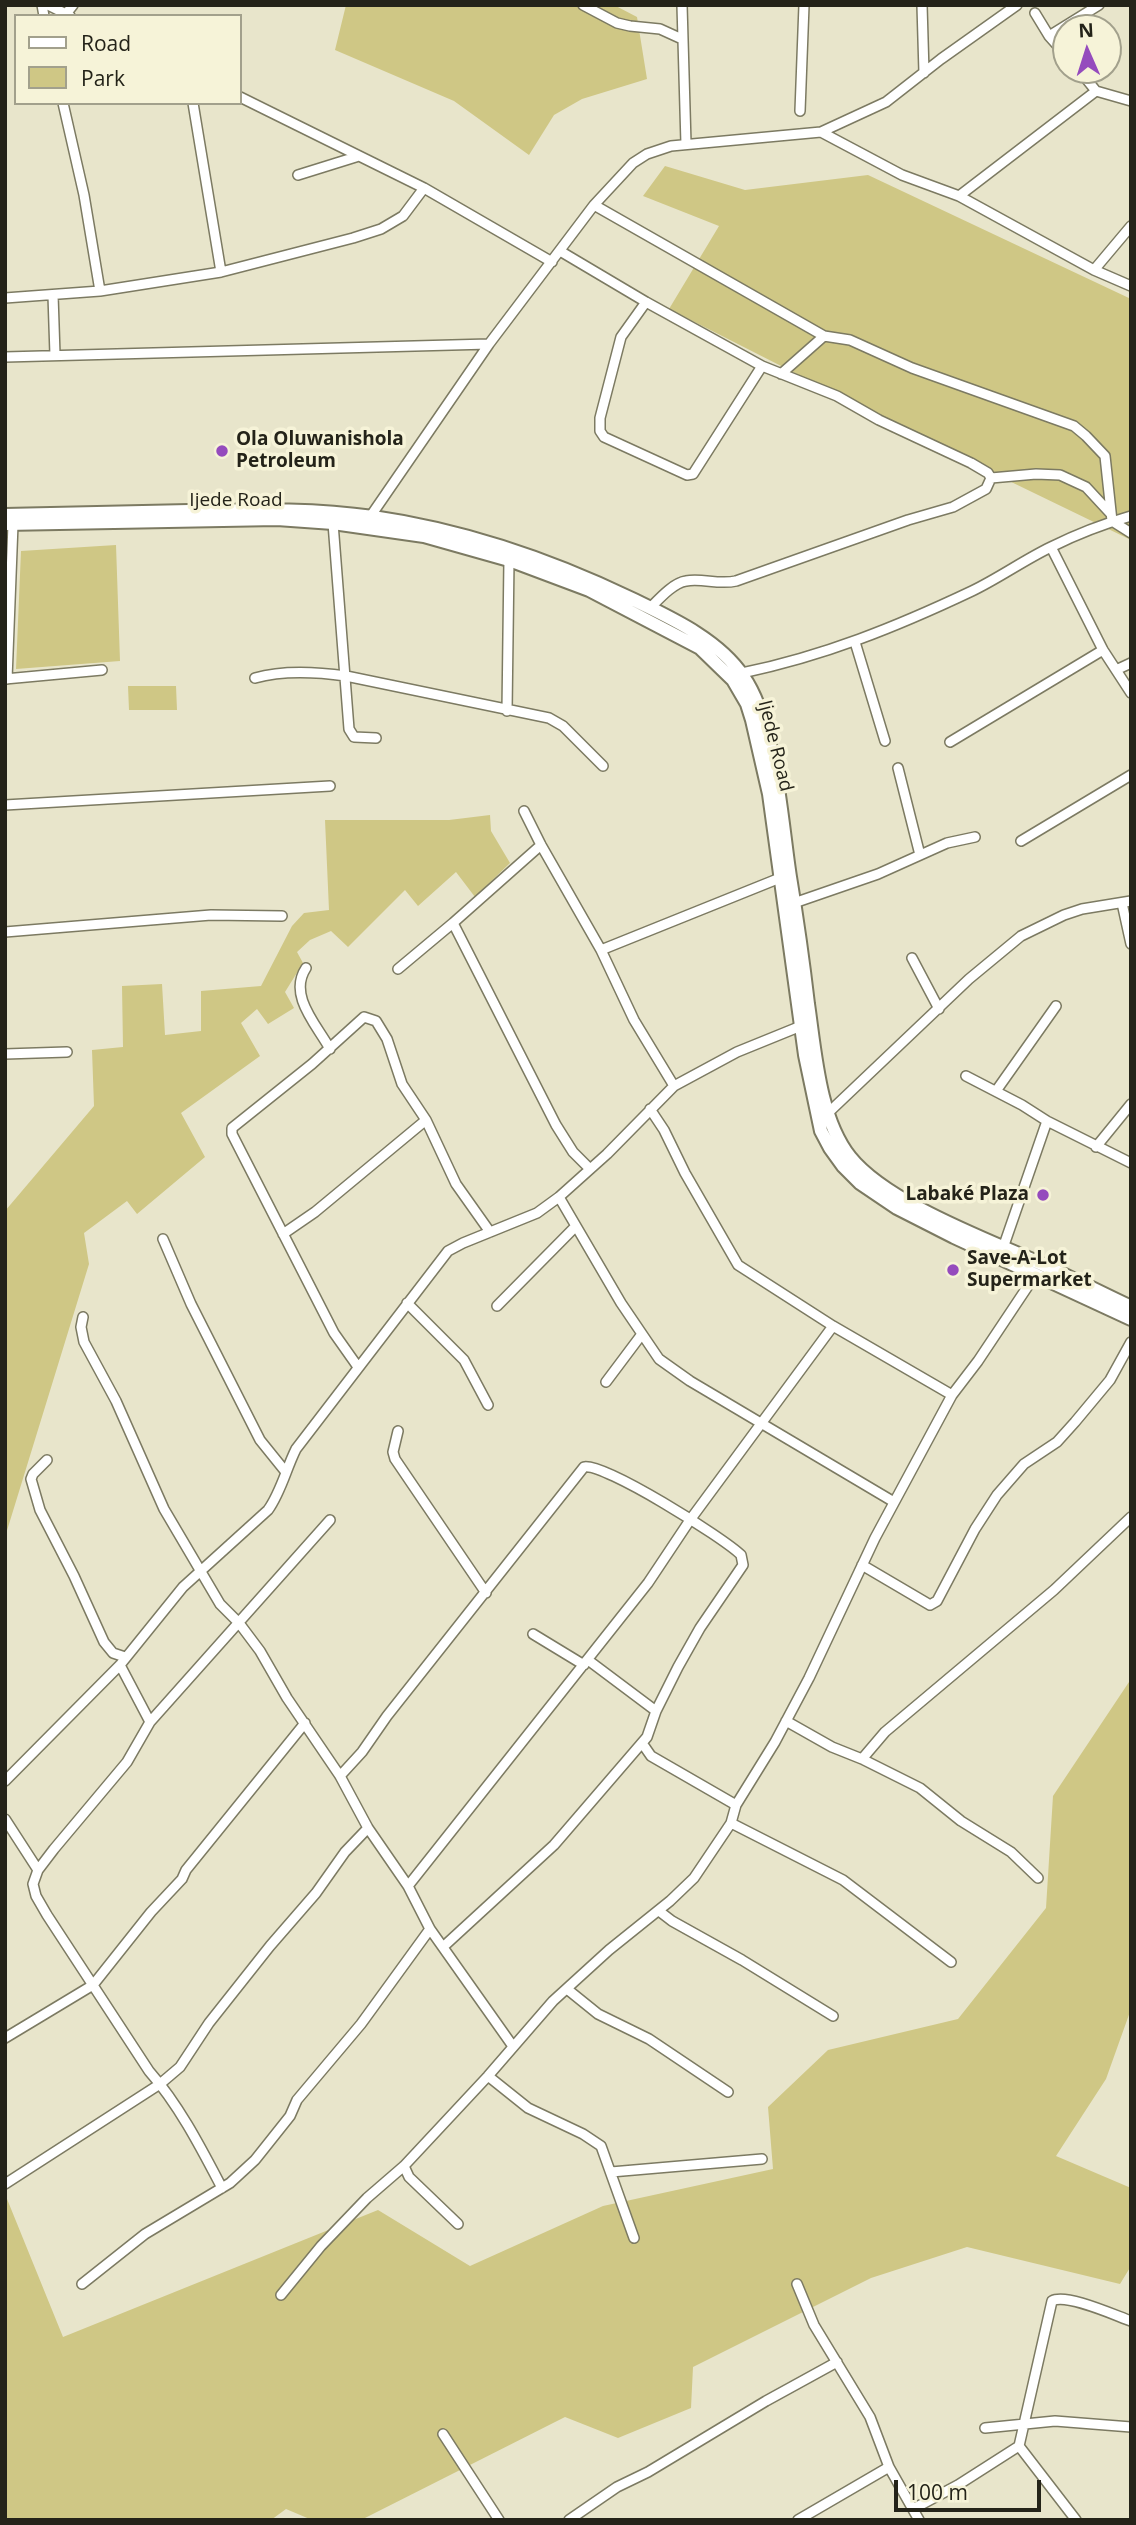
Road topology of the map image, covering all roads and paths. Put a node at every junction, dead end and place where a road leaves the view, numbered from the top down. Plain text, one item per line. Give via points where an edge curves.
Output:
1 (48, 5) edge
2 (583, 5) edge
3 (682, 5) edge
4 (804, 5) edge
5 (922, 5) edge
6 (1017, 5) edge
7 (1099, 5) edge
8 (1035, 13) dead end
9 (66, 14) edge
10 (1049, 36) junction
11 (682, 39) junction
12 (1052, 39) edge
13 (923, 73) junction
14 (1090, 84) edge
15 (1096, 91) junction
16 (242, 98) edge
17 (1131, 101) edge
18 (63, 105) edge
19 (193, 105) edge
20 (800, 111) dead end
21 (821, 132) junction
22 (686, 144) junction
23 (359, 156) junction
24 (298, 175) dead end
25 (424, 188) junction
26 (959, 196) junction
27 (594, 205) junction
28 (1131, 226) edge
29 (560, 251) junction
30 (552, 262) junction
31 (1094, 270) junction
32 (222, 272) junction
33 (1131, 286) edge
34 (100, 291) junction
35 (53, 295) junction
36 (5, 298) edge
37 (646, 302) junction
38 (824, 336) junction
39 (489, 344) junction
40 (55, 355) junction
41 (5, 357) edge
42 (762, 366) junction
43 (781, 374) junction
44 (991, 478) junction
45 (1131, 516) edge
46 (370, 517) junction
47 (1112, 518) junction
48 (8, 521) edge
49 (333, 523) junction
50 (1131, 533) edge
51 (1051, 547) junction
52 (509, 560) junction
53 (650, 608) junction
54 (855, 642) junction
55 (1103, 650) junction
56 (1131, 663) edge
57 (102, 670) dead end
58 (1116, 670) junction
59 (741, 673) junction
60 (346, 676) junction
61 (255, 678) dead end
62 (6, 679) edge
63 (1131, 693) edge
64 (507, 711) junction
65 (376, 738) dead end
66 (885, 741) dead end
67 (950, 742) dead end
68 (603, 766) dead end
69 (898, 768) dead end
70 (1131, 775) edge
71 (330, 786) dead end
72 (5, 805) edge
73 (524, 811) dead end
74 (975, 837) dead end
75 (1021, 841) dead end
76 (541, 845) junction
77 (920, 855) junction
78 (780, 878) junction
79 (1126, 902) edge
80 (794, 903) junction
81 (282, 916) dead end
82 (453, 923) junction
83 (5, 932) edge
84 (1131, 944) edge
85 (601, 950) junction
86 (912, 958) dead end
87 (306, 968) dead end
88 (398, 969) dead end
89 (1056, 1006) dead end
90 (939, 1009) junction
91 (801, 1026) junction
92 (330, 1049) junction
93 (67, 1052) dead end
94 (5, 1055) edge
95 (966, 1076) dead end
96 (674, 1086) junction
97 (996, 1091) junction
98 (1131, 1104) edge
99 (650, 1109) junction
100 (828, 1113) junction
101 (426, 1120) junction
102 (1047, 1121) junction
103 (1097, 1147) junction
104 (1131, 1163) edge
105 (590, 1169) junction
106 (559, 1197) junction
107 (576, 1226) junction
108 (489, 1232) junction
109 (283, 1234) junction
110 (163, 1239) dead end
111 (1003, 1248) junction
112 (1036, 1274) junction
113 (407, 1303) junction
114 (497, 1306) dead end
115 (1131, 1307) edge
116 (83, 1317) dead end
117 (1131, 1319) edge
118 (833, 1326) junction
119 (642, 1334) junction
120 (1131, 1342) edge
121 (358, 1367) junction
122 (606, 1382) dead end
123 (952, 1395) junction
124 (488, 1405) dead end
125 (761, 1423) junction
126 (398, 1431) dead end
127 (47, 1460) dead end
128 (285, 1471) junction
129 (894, 1503) junction
130 (1131, 1517) edge
131 (330, 1520) dead end
132 (690, 1520) junction
133 (862, 1565) junction
134 (201, 1571) junction
135 (486, 1593) junction
136 (239, 1623) junction
137 (533, 1634) dead end
138 (122, 1661) junction
139 (586, 1663) junction
140 (656, 1711) junction
141 (150, 1721) junction
142 (786, 1721) junction
143 (305, 1724) junction
144 (642, 1743) junction
145 (862, 1759) junction
146 (340, 1776) junction
147 (5, 1781) edge
148 (736, 1805) junction
149 (5, 1819) edge
150 (731, 1822) junction
151 (368, 1828) junction
152 (38, 1871) junction
153 (1038, 1878) dead end
154 (408, 1886) junction
155 (659, 1910) junction
156 (430, 1930) junction
157 (443, 1947) junction
158 (951, 1962) dead end
159 (93, 1985) junction
160 (567, 1989) junction
161 (833, 2016) dead end
162 (5, 2038) edge
163 (512, 2045) junction
164 (488, 2076) junction
165 (160, 2084) junction
166 (728, 2092) dead end
167 (762, 2159) dead end
168 (404, 2166) junction
169 (611, 2172) junction
170 (5, 2184) edge
171 (222, 2188) junction
172 (458, 2224) dead end
173 (634, 2238) dead end
174 (82, 2284) dead end
175 (797, 2284) dead end
176 (281, 2295) dead end
177 (1131, 2321) edge
178 (837, 2362) junction
179 (1024, 2424) junction
180 (1131, 2427) edge
181 (985, 2428) dead end
182 (443, 2434) dead end
183 (1019, 2446) junction
184 (889, 2467) junction
185 (913, 2509) junction
186 (499, 2520) edge
187 (569, 2520) edge
188 (799, 2520) edge
189 (919, 2520) edge
190 (1076, 2520) edge

1 - 9 street
2 - 11 street via 617,23 660,29
3 - 11 street
4 - 20 street
5 - 13 street
6 - 13 street
7 - 10 street
8 - 10 street
10 - 12 street
11 - 22 street
13 - 21 street via 886,102
14 - 15 street
15 - 17 street
15 - 26 street
16 - 23 street
18 - 34 street
19 - 32 street
21 - 22 street
21 - 26 street via 902,175
22 - 27 street via 671,145 633,163
23 - 24 street
23 - 25 street
25 - 30 street
25 - 32 street via 402,216 381,229
26 - 31 street
27 - 29 street
27 - 38 street
28 - 31 street
29 - 30 street
29 - 37 street
30 - 39 street
31 - 33 street
32 - 34 street
34 - 35 street
35 - 36 street
35 - 40 street
37 - 42 street
37 - 42 street via 621,337 600,418 604,437 693,474
38 - 43 street
38 - 47 street via 850,340 912,368 1074,426 1105,456
39 - 40 street
39 - 46 street
40 - 41 street
42 - 43 street
43 - 44 street via 837,396 971,463
44 - 47 street via 1060,475 1086,487
44 - 53 street via 986,488 953,507 736,581 685,581
45 - 47 street
46 - 48 main road, Ijede Road via 281,509
46 - 53 main road, Ijede Road via 428,527 514,551 595,581
47 - 50 street
47 - 51 street
48 - 49 main road, Ijede Road via 277,519
48 - 62 street
49 - 52 main road, Ijede Road via 424,536
49 - 60 street
51 - 54 street via 973,590
51 - 55 street
52 - 64 street
52 - 78 main road, Ijede Road via 589,590 643,617 700,648 733,680 752,720 769,794
53 - 59 main road, Ijede Road via 708,640
54 - 59 street via 795,662
54 - 66 street
55 - 58 street
55 - 67 street
56 - 58 street
57 - 62 street
58 - 63 street
59 - 80 main road, Ijede Road via 757,699 767,741
60 - 61 street
60 - 64 street
60 - 65 street via 350,734
64 - 68 street via 549,718 563,726
69 - 77 street
70 - 75 street
71 - 72 street
73 - 76 street
74 - 77 street
76 - 82 street
76 - 85 street
77 - 80 street
78 - 85 street
78 - 91 main road, Ijede Road
79 - 84 street
79 - 90 street via 1082,909 1021,936
80 - 100 main road, Ijede Road
81 - 83 street via 211,915
82 - 88 street
82 - 105 street via 556,1125
85 - 96 street via 634,1020
86 - 90 street
87 - 92 street via 298,993
89 - 97 street
90 - 100 street
91 - 96 street via 737,1052
91 - 112 main road, Ijede Road via 821,1131 843,1166 897,1208
92 - 101 street via 364,1017 376,1021 402,1084
92 - 109 street via 232,1128
93 - 94 street
95 - 97 street
96 - 99 street
97 - 102 street
98 - 103 street
99 - 105 street
99 - 118 street via 738,1265
100 - 111 main road, Ijede Road via 839,1141 868,1175 904,1199
101 - 108 street via 456,1184
101 - 109 street
102 - 103 street
102 - 111 street
103 - 104 street
105 - 106 street
106 - 107 street
106 - 108 street via 537,1213
107 - 114 street
107 - 119 street
108 - 113 street via 448,1251
109 - 121 street via 334,1333
110 - 128 street via 261,1440
111 - 115 main road, Ijede Road
112 - 117 main road, Ijede Road
112 - 123 street
113 - 121 street
113 - 124 street via 464,1360
116 - 134 street via 84,1342 117,1401 164,1509
118 - 123 street
118 - 125 street
119 - 122 street
119 - 125 street via 671,1370
120 - 133 street via 1110,1380 1057,1442 1024,1464 997,1495 937,1601 932,1604
121 - 128 street via 296,1449
123 - 129 street
125 - 129 street
125 - 132 street
126 - 135 street via 395,1459
127 - 138 street via 31,1479 40,1510 104,1642
128 - 134 street via 268,1510
129 - 133 street
130 - 145 street via 1054,1590 885,1732
131 - 136 street
132 - 135 street via 644,1491 587,1465
132 - 139 street
132 - 140 street via 738,1551 743,1565 700,1628
133 - 142 street
134 - 136 street via 220,1604
134 - 138 street
135 - 146 street
136 - 141 street
136 - 143 street
137 - 139 street
138 - 141 street
138 - 147 street
139 - 140 street
139 - 154 street
140 - 144 street
141 - 152 street via 127,1762
142 - 145 street
142 - 148 street
143 - 146 street
143 - 159 street
144 - 148 street via 651,1756
144 - 157 street via 554,1845
145 - 153 street via 924,1791 1011,1852
146 - 151 street
148 - 150 street
149 - 152 street
150 - 155 street via 694,1878
150 - 158 street via 843,1880
151 - 154 street
151 - 165 street via 223,2006 180,2067
152 - 159 street via 33,1884 36,1896
154 - 156 street
155 - 160 street
155 - 161 street
156 - 157 street
156 - 171 street via 255,2160
157 - 163 street
159 - 162 street
159 - 165 street
160 - 163 street
160 - 166 street via 598,2014 649,2039
163 - 164 street
164 - 168 street
164 - 169 street via 528,2108 595,2141
165 - 170 street
165 - 171 street
167 - 169 street
168 - 172 street via 409,2177
168 - 176 street via 321,2246
169 - 173 street
171 - 174 street via 145,2234
175 - 178 street via 814,2325
177 - 179 street via 1069,2299 1052,2301
178 - 184 street via 870,2417
178 - 187 street via 621,2484
179 - 180 street via 1080,2421
179 - 181 street
179 - 183 street
182 - 186 street
183 - 185 street
183 - 190 street
184 - 185 street
184 - 188 street
185 - 189 street

